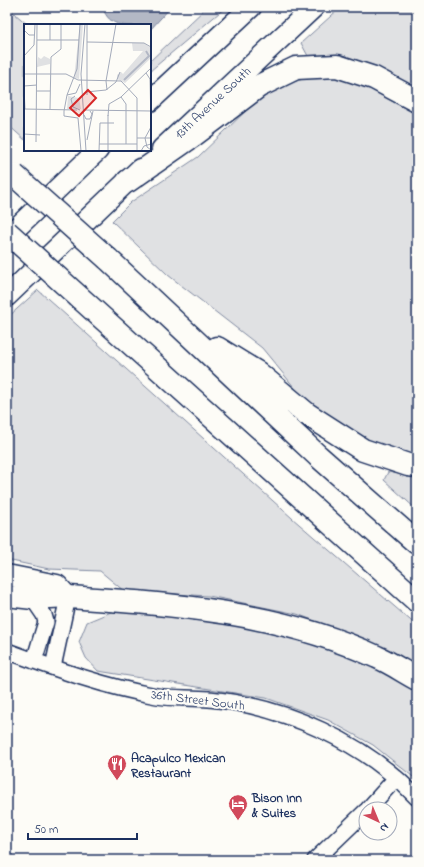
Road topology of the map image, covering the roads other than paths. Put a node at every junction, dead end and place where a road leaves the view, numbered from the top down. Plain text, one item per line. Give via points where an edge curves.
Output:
1 (251, 7) edge
2 (314, 7) edge
3 (321, 7) edge
4 (294, 26) junction
5 (151, 100) edge
6 (417, 101) edge
7 (97, 151) edge
8 (10, 172) edge
9 (128, 181) junction
10 (7, 232) edge
11 (7, 236) edge
12 (7, 296) edge
13 (176, 323) junction
14 (417, 466) edge
15 (417, 543) edge
16 (7, 575) edge
17 (7, 596) edge
18 (68, 597) junction
19 (33, 599) junction
20 (417, 601) edge
21 (7, 651) edge
22 (34, 661) junction
23 (53, 668) junction
24 (417, 679) edge
25 (396, 778) junction
26 (417, 798) edge
27 (375, 801) edge
28 (358, 819) edge
29 (315, 860) edge

1 - 5 main road
2 - 4 main road, 13th Avenue South
3 - 4 main road
4 - 9 main road, 13th Avenue South
6 - 9 highway via 374,78 337,66 296,68 259,86
7 - 11 main road
8 - 13 highway, bridge
9 - 12 main road, 13th Avenue South
10 - 20 highway, bridge
13 - 14 highway via 258,374 307,414 363,450
13 - 15 highway via 318,456
16 - 18 main road via 57,585
17 - 19 main road
18 - 19 main road
18 - 23 street
18 - 24 highway via 158,603 239,615 300,629 377,657
19 - 22 street via 46,622
21 - 22 street, 36th Street South
22 - 23 street, 36th Street South
23 - 25 street, 36th Street South via 86,680 158,696 209,699 262,707 326,731 357,749
25 - 26 street, 36th Street South
25 - 27 street
28 - 29 street

